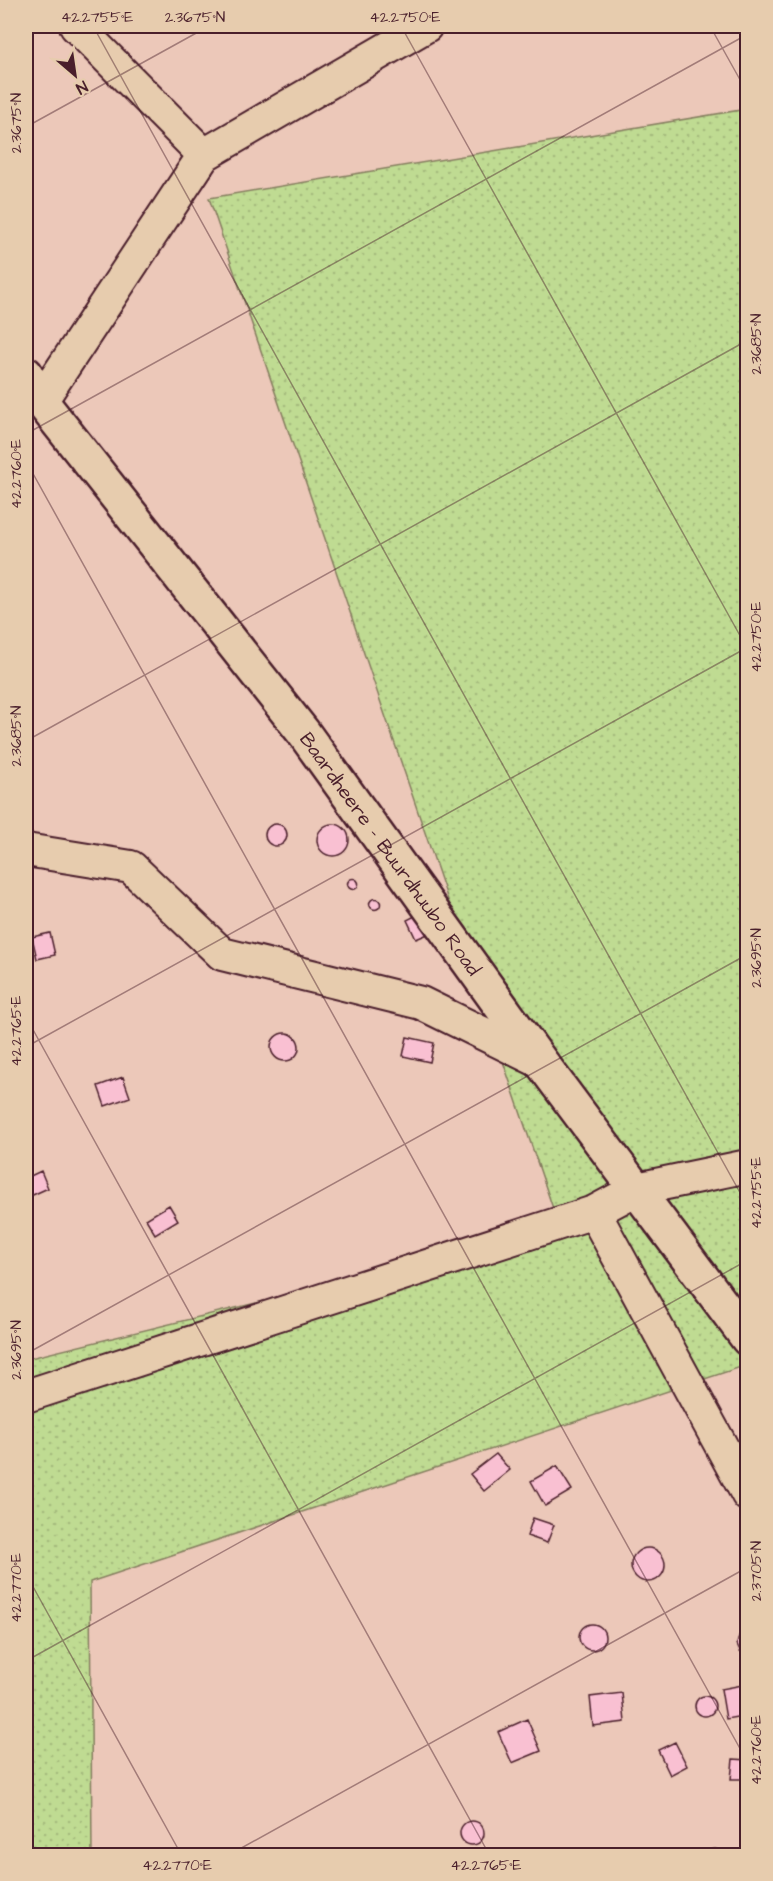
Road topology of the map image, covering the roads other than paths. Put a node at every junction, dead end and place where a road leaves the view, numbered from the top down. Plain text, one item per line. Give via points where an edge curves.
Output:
1 (76, 26) edge
2 (426, 26) edge
3 (204, 155) junction
4 (33, 388) edge
5 (26, 850) edge
6 (541, 1062) junction
7 (747, 1166) edge
8 (637, 1189) junction
9 (594, 1212) junction
10 (747, 1339) edge
11 (26, 1396) edge
12 (747, 1495) edge

1 - 3 street
2 - 3 street
3 - 4 street
4 - 6 main road, Baardheere - Buurdhuubo Road via 303,732
5 - 6 street via 131,867 222,954 420,1003
6 - 8 main road, Baardheere - Buurdhuubo Road
7 - 8 street
8 - 9 street
8 - 10 main road, Baardheere - Buurdhuubo Road
9 - 11 street
9 - 12 street

